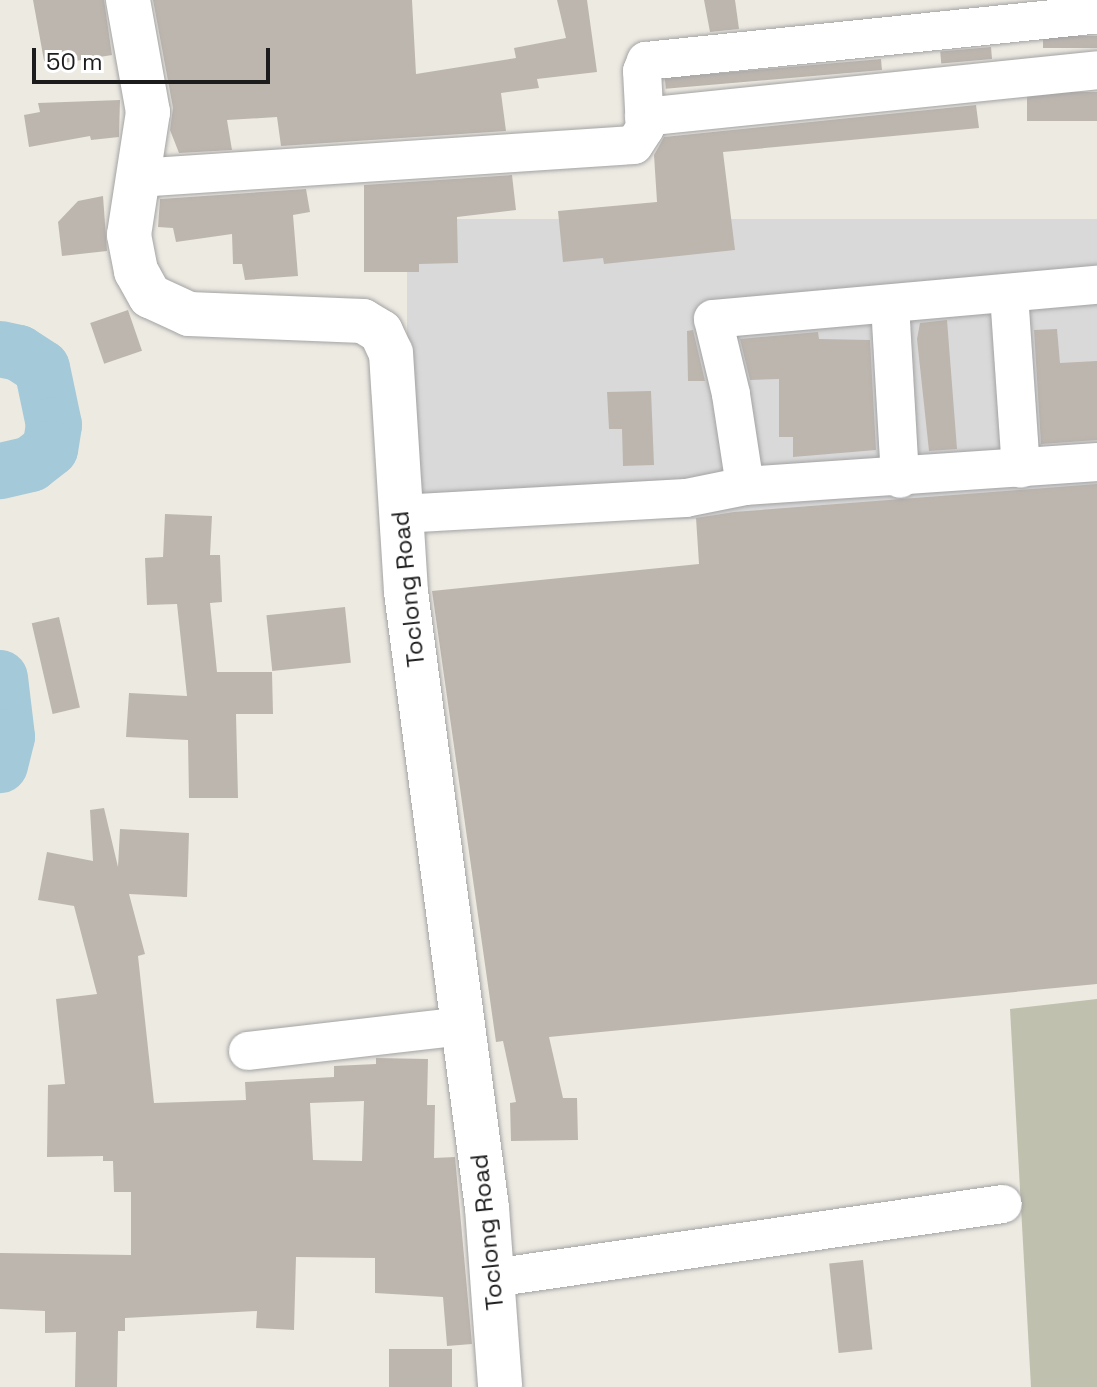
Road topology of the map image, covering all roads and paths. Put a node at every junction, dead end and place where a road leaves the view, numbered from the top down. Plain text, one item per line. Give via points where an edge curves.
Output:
1 (128, 0) edge
2 (1097, 14) edge
3 (1097, 70) edge
4 (644, 117) junction
5 (137, 178) junction
6 (1097, 285) edge
7 (1009, 294) junction
8 (890, 304) junction
9 (1097, 462) edge
10 (1021, 469) junction
11 (900, 479) junction
12 (745, 486) junction
13 (400, 514) junction
14 (463, 1026) junction
15 (248, 1051) dead end
16 (1003, 1204) dead end
17 (493, 1278) junction
18 (500, 1387) edge

1 - 5 street, Toclong Road via 148,112
2 - 4 street via 646,61
3 - 4 street
4 - 5 street via 642,139 634,145
5 - 13 street, Toclong Road via 131,256 150,296 167,307 227,317 337,317 363,321 381,332 391,353
6 - 7 street
7 - 8 street
7 - 10 street
8 - 11 street
8 - 12 street via 713,319
9 - 10 street
10 - 11 street
11 - 12 street
12 - 13 street via 686,498
13 - 14 street, Toclong Road
14 - 15 street
14 - 17 street, Toclong Road
16 - 17 street
17 - 18 street, Toclong Road

